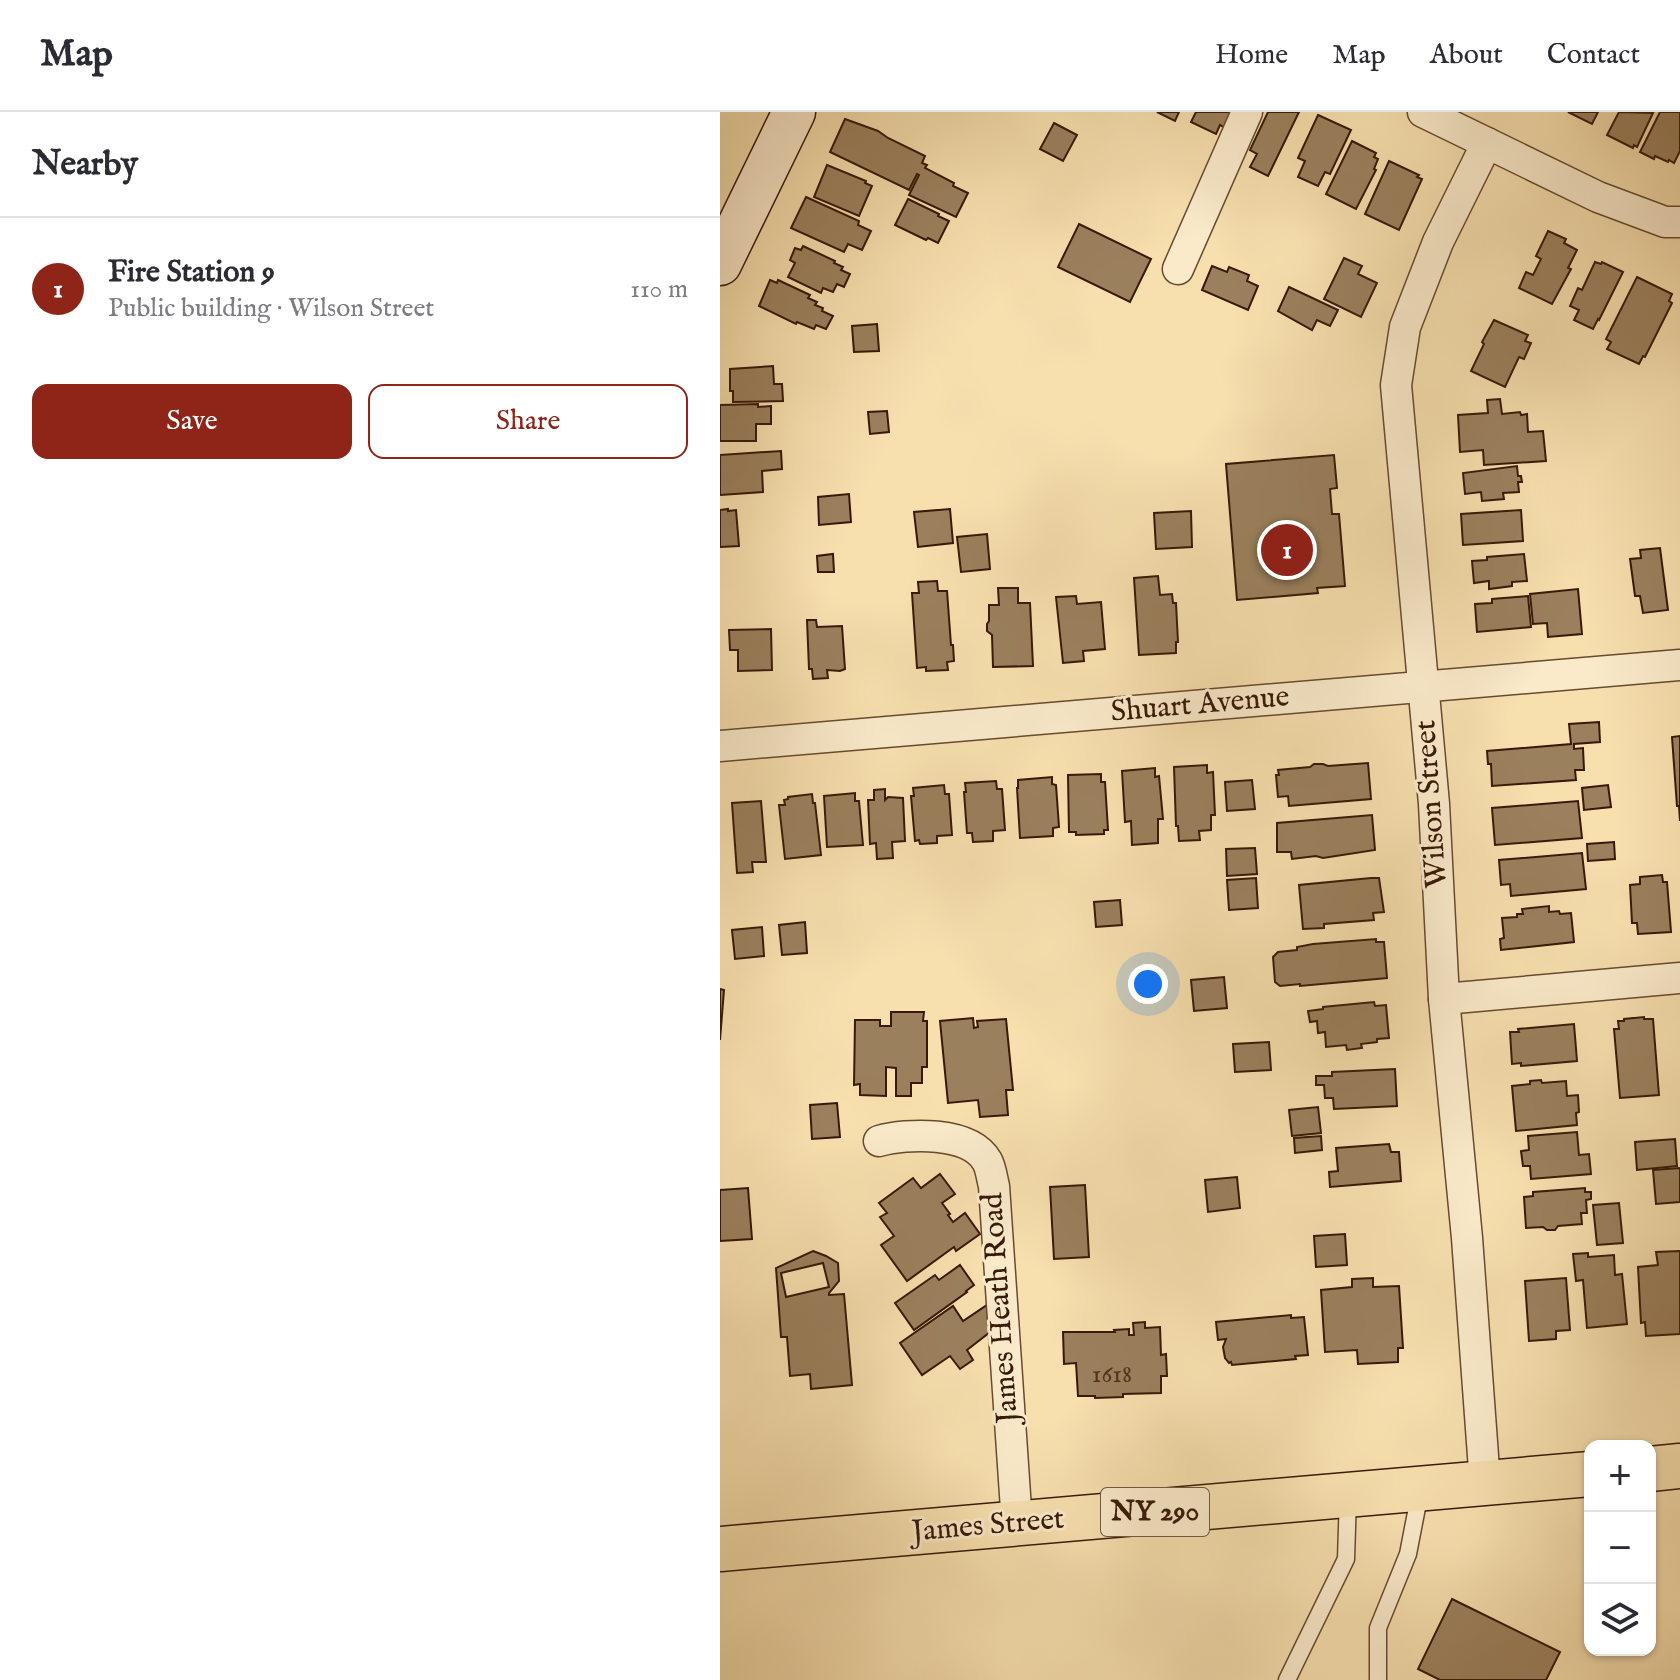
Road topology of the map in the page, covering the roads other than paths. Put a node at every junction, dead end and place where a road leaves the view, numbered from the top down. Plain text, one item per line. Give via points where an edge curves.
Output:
1 (794, 112) edge
2 (1247, 112) edge
3 (1423, 112) edge
4 (1487, 143) junction
5 (1680, 222) edge
6 (720, 264) edge
7 (1178, 269) dead end
8 (1680, 665) edge
9 (1422, 687) junction
10 (720, 746) edge
11 (1680, 978) edge
12 (1444, 999) junction
13 (879, 1141) dead end
14 (1680, 1466) edge
15 (1656, 1468) edge
16 (1584, 1475) edge
17 (1485, 1483) junction
18 (1421, 1488) junction
19 (1348, 1495) junction
20 (1017, 1524) junction
21 (720, 1549) edge
22 (1287, 1680) edge
23 (1378, 1680) edge

1 - 6 street
2 - 7 street
3 - 4 street
4 - 5 street via 1598,197 1665,222
4 - 9 street, Wilson Street via 1438,242 1405,327 1396,385
8 - 9 street, Shuart Avenue
9 - 10 street, Shuart Avenue
9 - 12 street, Wilson Street
11 - 12 street
12 - 17 street, Wilson Street
13 - 20 street, James Heath Road via 931,1135 971,1146 986,1160 994,1186
14 - 15 main road
16 - 17 main road, James Street / NY 290
17 - 18 main road, James Street / NY 290
18 - 19 main road, James Street / NY 290
18 - 23 lane via 1408,1554 1378,1628
19 - 20 main road, James Street / NY 290
19 - 22 lane via 1346,1559
20 - 21 main road, James Street / NY 290

